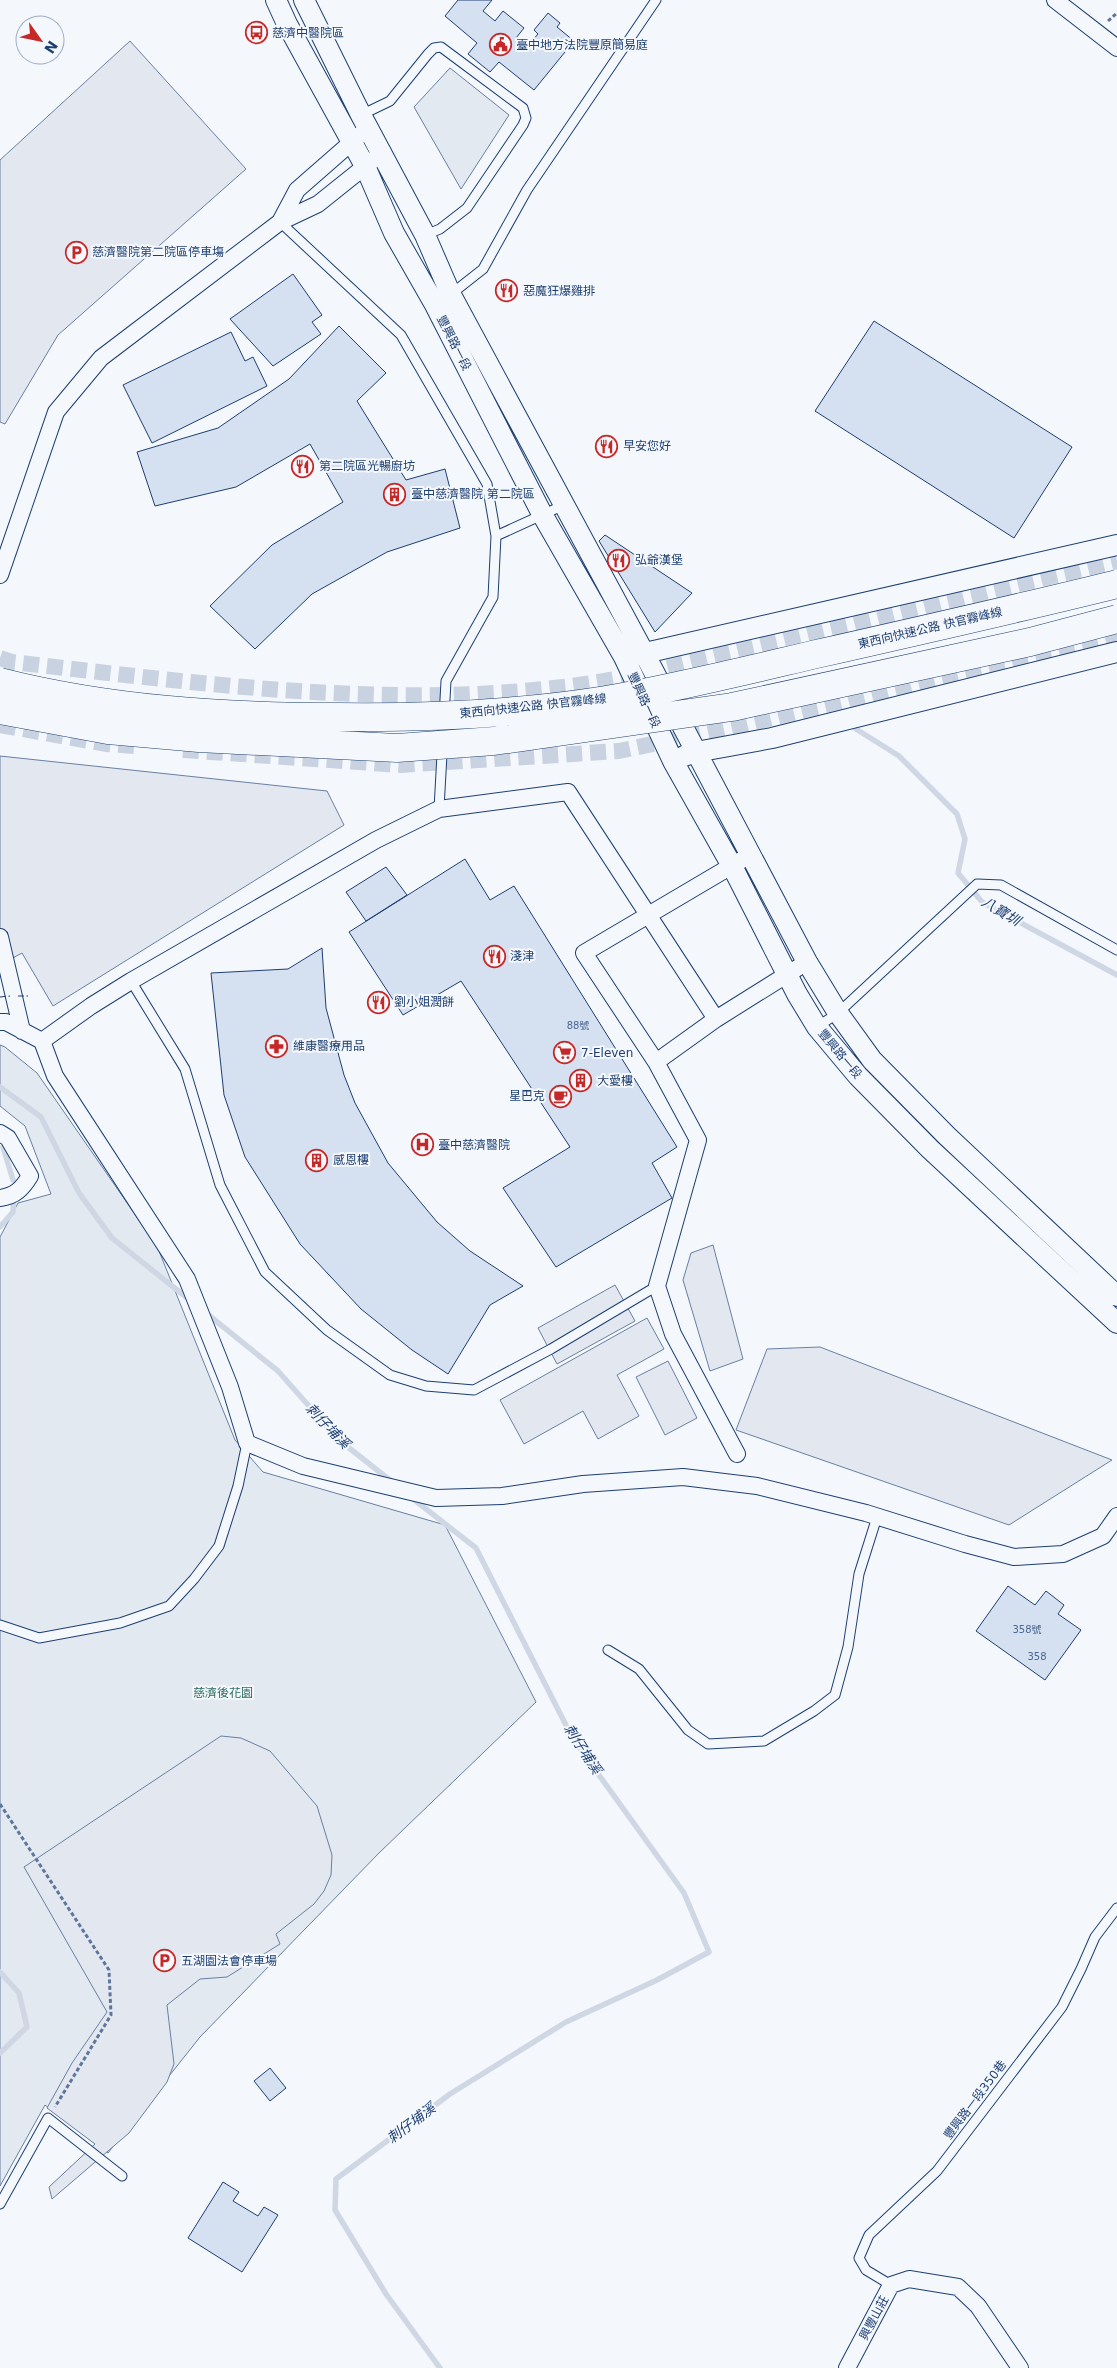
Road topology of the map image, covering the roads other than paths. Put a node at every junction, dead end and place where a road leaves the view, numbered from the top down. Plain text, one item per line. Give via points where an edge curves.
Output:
1 (276, 0) edge
2 (304, 0) edge
3 (656, 0) edge
4 (1055, 0) edge
5 (1117, 48) edge
6 (365, 121) junction
7 (351, 143) junction
8 (383, 152) junction
9 (365, 166) junction
10 (280, 222) junction
11 (425, 235) junction
12 (443, 299) junction
13 (564, 505) junction
14 (542, 514) junction
15 (496, 536) junction
16 (1117, 545) edge
17 (0, 575) edge
18 (1117, 584) edge
19 (1117, 619) edge
20 (1117, 652) edge
21 (644, 653) junction
22 (624, 657) junction
23 (0, 682) edge
24 (0, 710) edge
25 (696, 752) junction
26 (673, 761) junction
27 (439, 809) junction
28 (750, 855) junction
29 (732, 866) junction
30 (649, 914) junction
31 (0, 937) edge
32 (1117, 950) edge
33 (807, 962) junction
34 (788, 973) junction
35 (131, 981) junction
36 (838, 1013) junction
37 (716, 1019) junction
38 (0, 1022) edge
39 (817, 1027) junction
40 (22, 1031) junction
41 (178, 1036) dead end
42 (42, 1042) junction
43 (169, 1042) junction
44 (656, 1062) junction
45 (0, 1133) edge
46 (0, 1198) edge
47 (658, 1286) junction
48 (1117, 1296) edge
49 (1117, 1323) edge
50 (247, 1443) junction
51 (737, 1454) dead end
52 (1117, 1516) edge
53 (877, 1517) junction
54 (0, 1626) edge
55 (608, 1650) dead end
56 (1117, 1908) edge
57 (122, 2176) dead end
58 (0, 2204) edge
59 (891, 2285) junction
60 (847, 2368) edge
61 (1020, 2368) edge

1 - 7 street, 豐興路一段
2 - 6 street, 豐興路一段
3 - 12 lane via 528,190 483,268
4 - 5 street
6 - 7 street
6 - 8 street, 豐興路一段
6 - 11 lane via 390,101 434,48 441,47 523,108 526,118 523,124 467,208 440,229
7 - 9 street, 豐興路一段
7 - 10 street via 297,190
8 - 9 street
8 - 11 street, 豐興路一段
9 - 10 street via 318,204
9 - 12 street, 豐興路一段 via 394,233
10 - 15 lane via 401,335 487,484
10 - 17 street via 101,358 77,384 56,412
11 - 12 street, 豐興路一段
12 - 13 street, 豐興路一段
12 - 14 street, 豐興路一段
13 - 14 lane
13 - 21 street, 豐興路一段
14 - 15 lane
14 - 22 street, 豐興路一段
15 - 27 lane via 493,597 446,681
16 - 21 street
18 - 23 highway, 東西向快速公路 快官霧峰線, bridge via 606,700 490,713 394,718 200,713 112,704
19 - 24 highway, bridge via 1030,642 732,707 494,741 397,748 199,738 108,730
20 - 25 street via 772,738
21 - 22 street
21 - 25 street, 豐興路一段
22 - 26 street, 豐興路一段
25 - 26 street
25 - 28 street, 豐興路一段
26 - 29 street, 豐興路一段
27 - 30 street via 568,792
27 - 35 street via 376,840
28 - 29 street
28 - 33 street, 豐興路一段
29 - 30 street
29 - 34 street, 豐興路一段
30 - 37 street
30 - 44 street via 584,953
31 - 40 street
32 - 36 lane via 1001,885 977,884
33 - 34 street
33 - 36 street, 豐興路一段
34 - 37 street
34 - 39 street, 豐興路一段
35 - 42 street
35 - 43 lane
36 - 39 lane
36 - 48 street, 豐興路一段 via 872,1060 946,1136
37 - 44 street
38 - 40 street
39 - 49 street, 豐興路一段 via 858,1076 930,1149
40 - 42 street
41 - 43 lane
42 - 50 street via 55,1076 187,1278 230,1387
43 - 47 lane via 185,1069 220,1185 265,1272 327,1330 390,1375 426,1386 474,1390
44 - 47 street via 698,1140
45 - 46 street via 8,1138 30,1176 23,1188 10,1197
47 - 51 street via 672,1334
50 - 53 street via 303,1466 436,1498 502,1496 583,1484 683,1477 757,1486
50 - 54 lane via 238,1486 219,1546 169,1606 120,1623 39,1638
52 - 53 street via 1103,1536 1063,1554 1014,1556
53 - 55 lane via 860,1574 848,1647 835,1695 764,1741 708,1744 688,1730 639,1669
56 - 59 lane, 豐興路一段350巷 via 1095,1937 1082,1969 1056,2015 937,2171 869,2235 859,2258 866,2270
57 - 58 lane via 48,2118
59 - 60 street, 興豐山莊
59 - 61 street, 興豐山莊 via 909,2279 958,2287 978,2306

